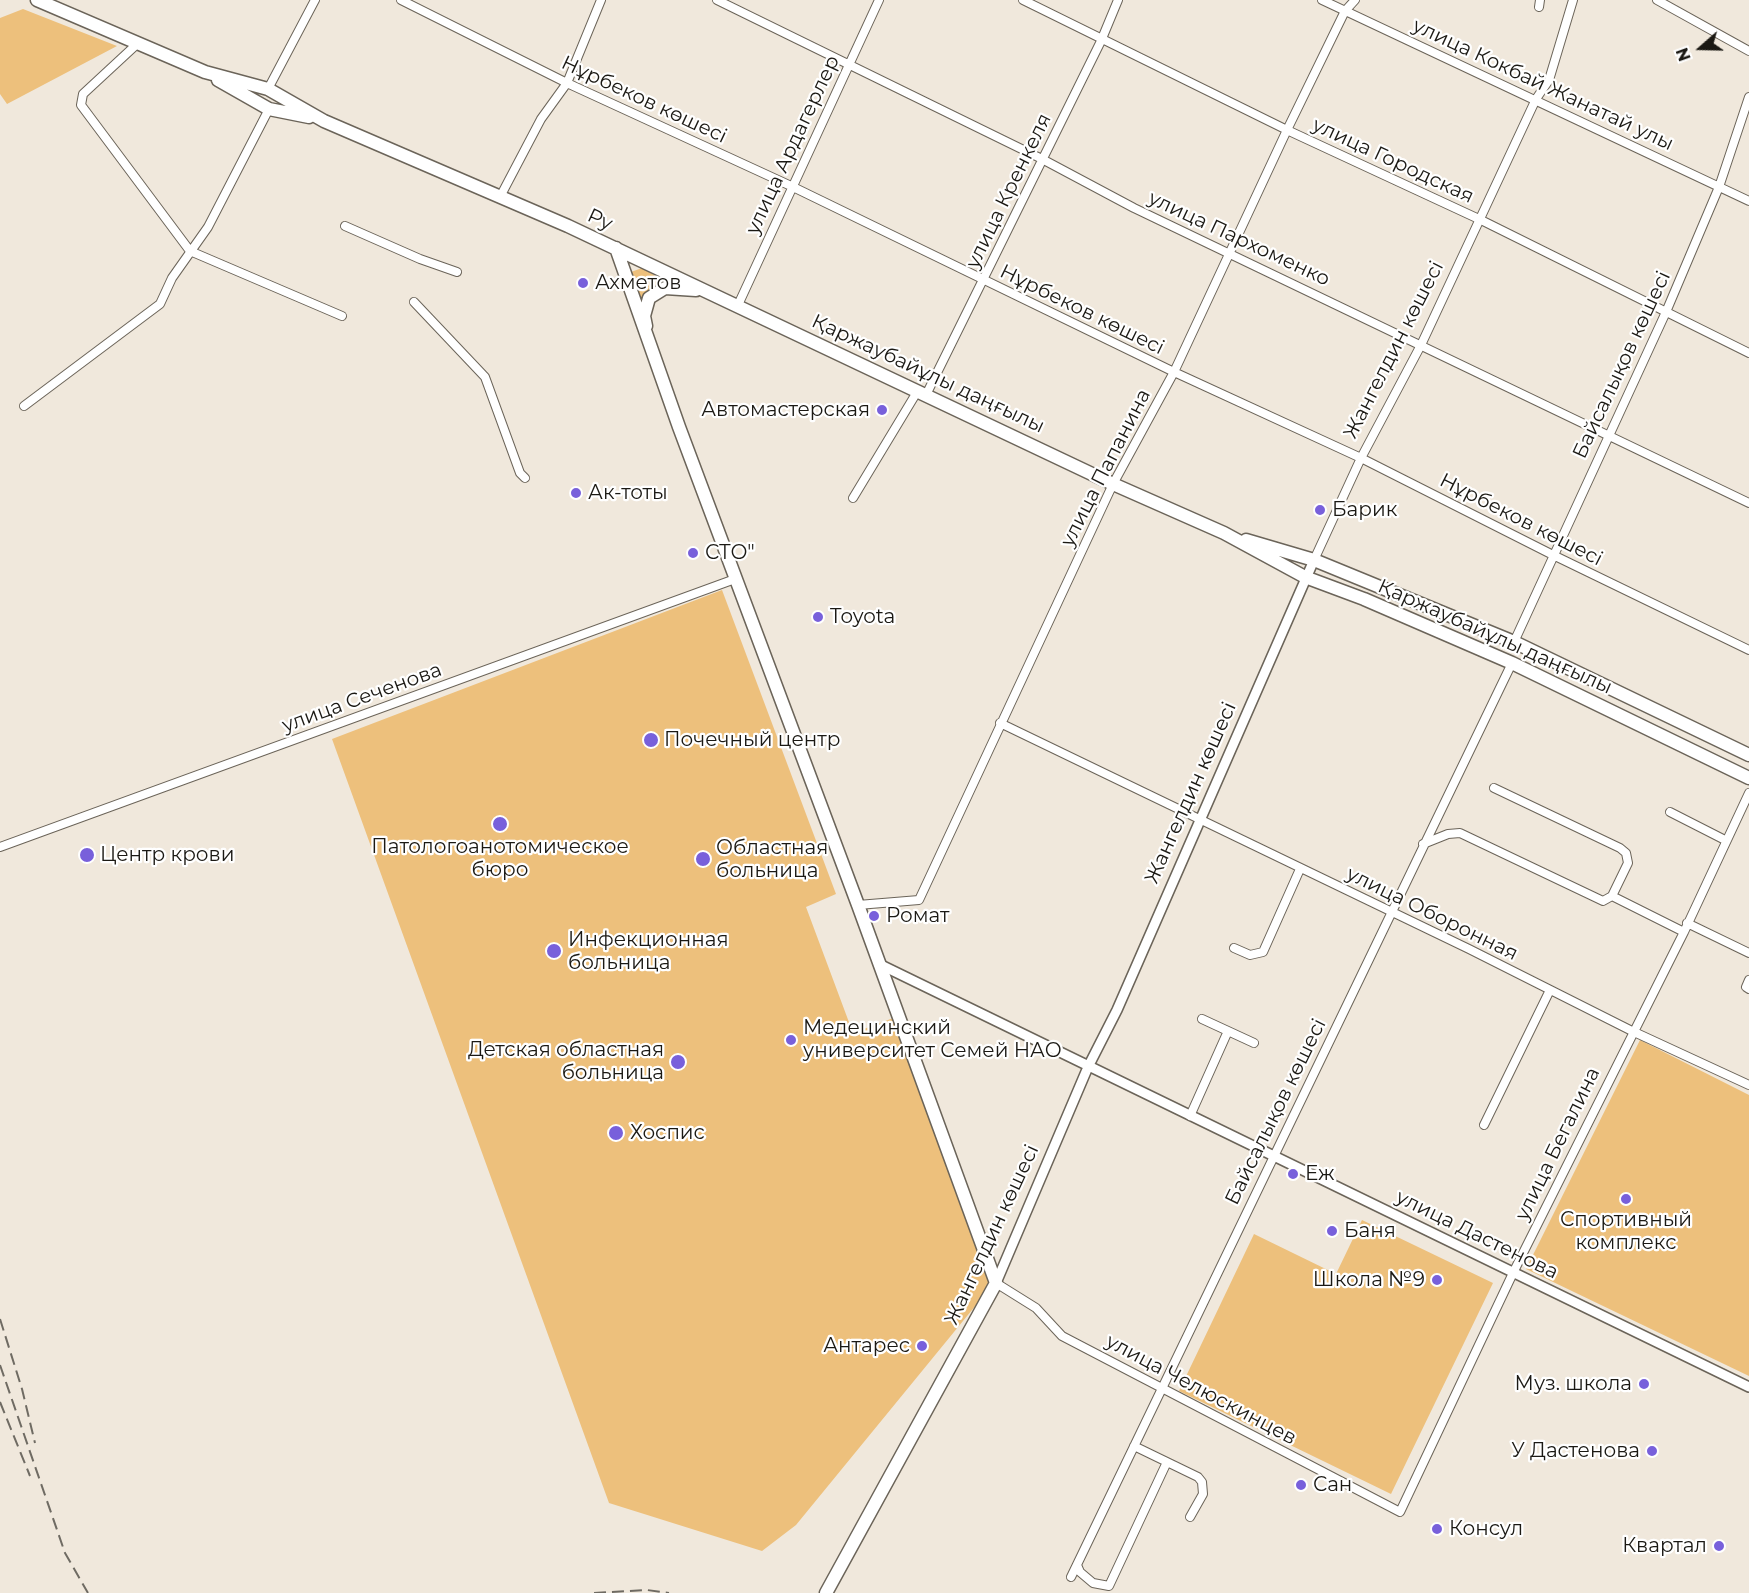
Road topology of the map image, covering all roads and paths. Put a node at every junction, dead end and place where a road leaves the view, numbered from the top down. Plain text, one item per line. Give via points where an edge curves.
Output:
1 (37, 0) edge
2 (315, 0) edge
3 (401, 0) edge
4 (601, 0) edge
5 (717, 0) edge
6 (879, 0) edge
7 (1023, 0) edge
8 (1118, 0) edge
9 (1322, 0) edge
10 (1355, 0) edge
11 (1573, 0) edge
12 (1657, 0) edge
13 (1346, 11) junction
14 (1101, 41) junction
15 (137, 44) junction
16 (1749, 51) edge
17 (849, 65) junction
18 (205, 72) junction
19 (567, 83) junction
20 (264, 89) junction
21 (1749, 97) edge
22 (1536, 99) junction
23 (254, 102) junction
24 (277, 106) junction
25 (1287, 130) junction
26 (1042, 159) junction
27 (791, 186) junction
28 (1719, 187) junction
29 (500, 197) junction
30 (1749, 201) edge
31 (1481, 220) junction
32 (345, 226) dead end
33 (568, 226) junction
34 (616, 248) junction
35 (190, 251) junction
36 (1230, 253) junction
37 (457, 272) dead end
38 (984, 281) junction
39 (627, 282) junction
40 (724, 298) junction
41 (414, 302) dead end
42 (738, 305) junction
43 (1666, 312) junction
44 (342, 316) dead end
45 (1421, 345) junction
46 (651, 351) junction
47 (1749, 353) edge
48 (1174, 372) junction
49 (922, 394) junction
50 (24, 406) dead end
51 (1607, 436) junction
52 (1361, 458) junction
53 (525, 478) dead end
54 (1113, 484) junction
55 (854, 498) dead end
56 (1749, 502) edge
57 (1224, 533) junction
58 (1553, 555) junction
59 (1314, 560) junction
60 (1305, 577) junction
61 (735, 579) junction
62 (1514, 642) junction
63 (1749, 650) edge
64 (1512, 663) junction
65 (1000, 723) junction
66 (1749, 755) edge
67 (1749, 778) edge
68 (1494, 788) dead end
69 (1749, 793) edge
70 (1670, 812) dead end
71 (1199, 820) junction
72 (1725, 840) junction
73 (1423, 844) junction
74 (0, 848) edge
75 (1300, 869) junction
76 (1612, 896) junction
77 (858, 905) junction
78 (1390, 912) junction
79 (1687, 923) junction
80 (1684, 932) junction
81 (1234, 948) dead end
82 (1749, 953) edge
83 (881, 965) junction
84 (1749, 980) edge
85 (1749, 989) edge
86 (1550, 990) junction
87 (1202, 1019) dead end
88 (1228, 1031) junction
89 (1632, 1031) junction
90 (1254, 1042) dead end
91 (1088, 1067) junction
92 (1749, 1085) edge
93 (1190, 1116) junction
94 (1485, 1125) dead end
95 (1273, 1156) junction
96 (1513, 1273) junction
97 (996, 1283) junction
98 (1749, 1387) edge
99 (1161, 1388) junction
100 (1134, 1446) junction
101 (1167, 1462) junction
102 (1400, 1512) joint
103 (1190, 1517) dead end
104 (1077, 1565) junction
105 (1071, 1577) dead end
106 (826, 1593) edge

1 - 15 highway
2 - 20 street
3 - 19 street, Нұрбеков көшесі
4 - 19 street
5 - 17 street, улица Пархоменко
6 - 17 street, улица Ардагерлер
7 - 14 street, улица Городская
8 - 14 street, улица Кренкеля
9 - 13 street, улица Кокбай Жанатай улы
10 - 13 street, улица Папанина
11 - 22 street, Жангелдин көшесі via 1555,65
12 - 16 street
13 - 22 street, улица Кокбай Жанатай улы
13 - 25 street, улица Папанина
14 - 25 street, улица Городская
14 - 26 street, улица Кренкеля
15 - 18 highway
15 - 35 street via 83,94 81,105
17 - 26 street, улица Пархоменко
17 - 27 street, улица Ардагерлер
18 - 20 highway
18 - 23 highway
19 - 27 street, Нұрбеков көшесі
19 - 29 street via 541,119
20 - 23 highway
20 - 24 highway
21 - 28 street, Байсалықов көшесі
22 - 28 street, улица Кокбай Жанатай улы
22 - 31 street, Жангелдин көшесі
23 - 24 highway
24 - 29 highway via 324,121
24 - 35 street via 208,227
25 - 31 street, улица Городская
25 - 36 street, улица Папанина
26 - 36 street, улица Пархоменко
26 - 38 street, улица Кренкеля
27 - 38 street, Нұрбеков көшесі
27 - 42 street, улица Ардагерлер
28 - 30 street, улица Кокбай Жанатай улы
28 - 43 street, Байсалықов көшесі
29 - 33 highway
31 - 43 street, улица Городская
31 - 45 street, Жангелдин көшесі
32 - 37 street
33 - 34 highway, Ру
33 - 39 highway via 605,249
34 - 39 highway
34 - 40 highway, Қаржаубайұлы даңғылы
35 - 44 street
35 - 50 street via 160,304
36 - 45 street, улица Пархоменко
36 - 48 street, улица Папанина
38 - 48 street, Нұрбеков көшесі
38 - 49 street, улица Кренкеля
39 - 46 highway
40 - 42 highway, Қаржаубайұлы даңғылы
40 - 46 highway via 688,288 665,288 649,298 644,316
41 - 53 street via 485,377
42 - 49 highway, Қаржаубайұлы даңғылы
43 - 47 street, улица Городская
43 - 51 street, Байсалықов көшесі
45 - 51 street, улица Пархоменко
45 - 52 street, Жангелдин көшесі
46 - 61 highway
48 - 52 street, Нұрбеков көшесі
48 - 54 street, улица Папанина
49 - 54 highway, Қаржаубайұлы даңғылы
49 - 55 street, улица Кренкеля
51 - 56 street, улица Пархоменко
51 - 58 street, Байсалықов көшесі
52 - 58 street, Нұрбеков көшесі
52 - 59 street, Жангелдин көшесі
54 - 57 highway, Қаржаубайұлы даңғылы
54 - 65 street, улица Папанина
57 - 59 highway, Қаржаубайұлы даңғылы
57 - 60 highway, Қаржаубайұлы даңғылы
58 - 62 street, Байсалықов көшесі
58 - 63 street, Нұрбеков көшесі
59 - 60 street, Жангелдин көшесі
59 - 62 highway, Қаржаубайұлы даңғылы
60 - 64 highway, Қаржаубайұлы даңғылы
60 - 71 street, Жангелдин көшесі
61 - 74 street, улица Сеченова
61 - 77 highway
62 - 66 highway, Қаржаубайұлы даңғылы
64 - 67 highway, Қаржаубайұлы даңғылы
64 - 73 street, Байсалықов көшесі
65 - 71 street, улица Оборонная
65 - 77 street, улица Папанина via 919,900
68 - 76 street via 1626,853 1628,863
69 - 72 street, улица Бегалина
70 - 72 street
71 - 75 street, улица Оборонная
71 - 91 street, Жангелдин көшесі via 1117,1010
72 - 79 street, улица Бегалина
73 - 76 street via 1460,833 1603,901
73 - 78 street, Байсалықов көшесі
75 - 78 street, улица Оборонная
75 - 81 street via 1263,952 1250,956
76 - 80 street
77 - 83 highway
78 - 86 street, улица Оборонная
78 - 95 street, Байсалықов көшесі
79 - 80 street, улица Бегалина
79 - 82 street
80 - 89 street, улица Бегалина
83 - 91 street, улица Дастенова
83 - 97 highway
84 - 85 street
86 - 89 street, улица Оборонная
86 - 94 street
87 - 88 street
88 - 90 street
88 - 93 street
89 - 92 street, улица Оборонная
89 - 96 street, улица Бегалина
91 - 93 street, улица Дастенова
91 - 97 street, Жангелдин көшесі
93 - 95 street, улица Дастенова
95 - 96 street, улица Дастенова
95 - 99 street, Байсалықов көшесі
96 - 98 street, улица Дастенова
96 - 102 street, улица Бегалина
97 - 99 street, улица Челюскинцев via 1036,1308 1062,1336
97 - 106 highway, Жангелдин көшесі
99 - 100 street, Байсалықов көшесі
99 - 102 street, улица Челюскинцев
100 - 101 street
100 - 104 street, Байсалықов көшесі
101 - 103 street via 1202,1482 1203,1494
101 - 104 street via 1109,1586 1093,1583
104 - 105 street, Байсалықов көшесі

